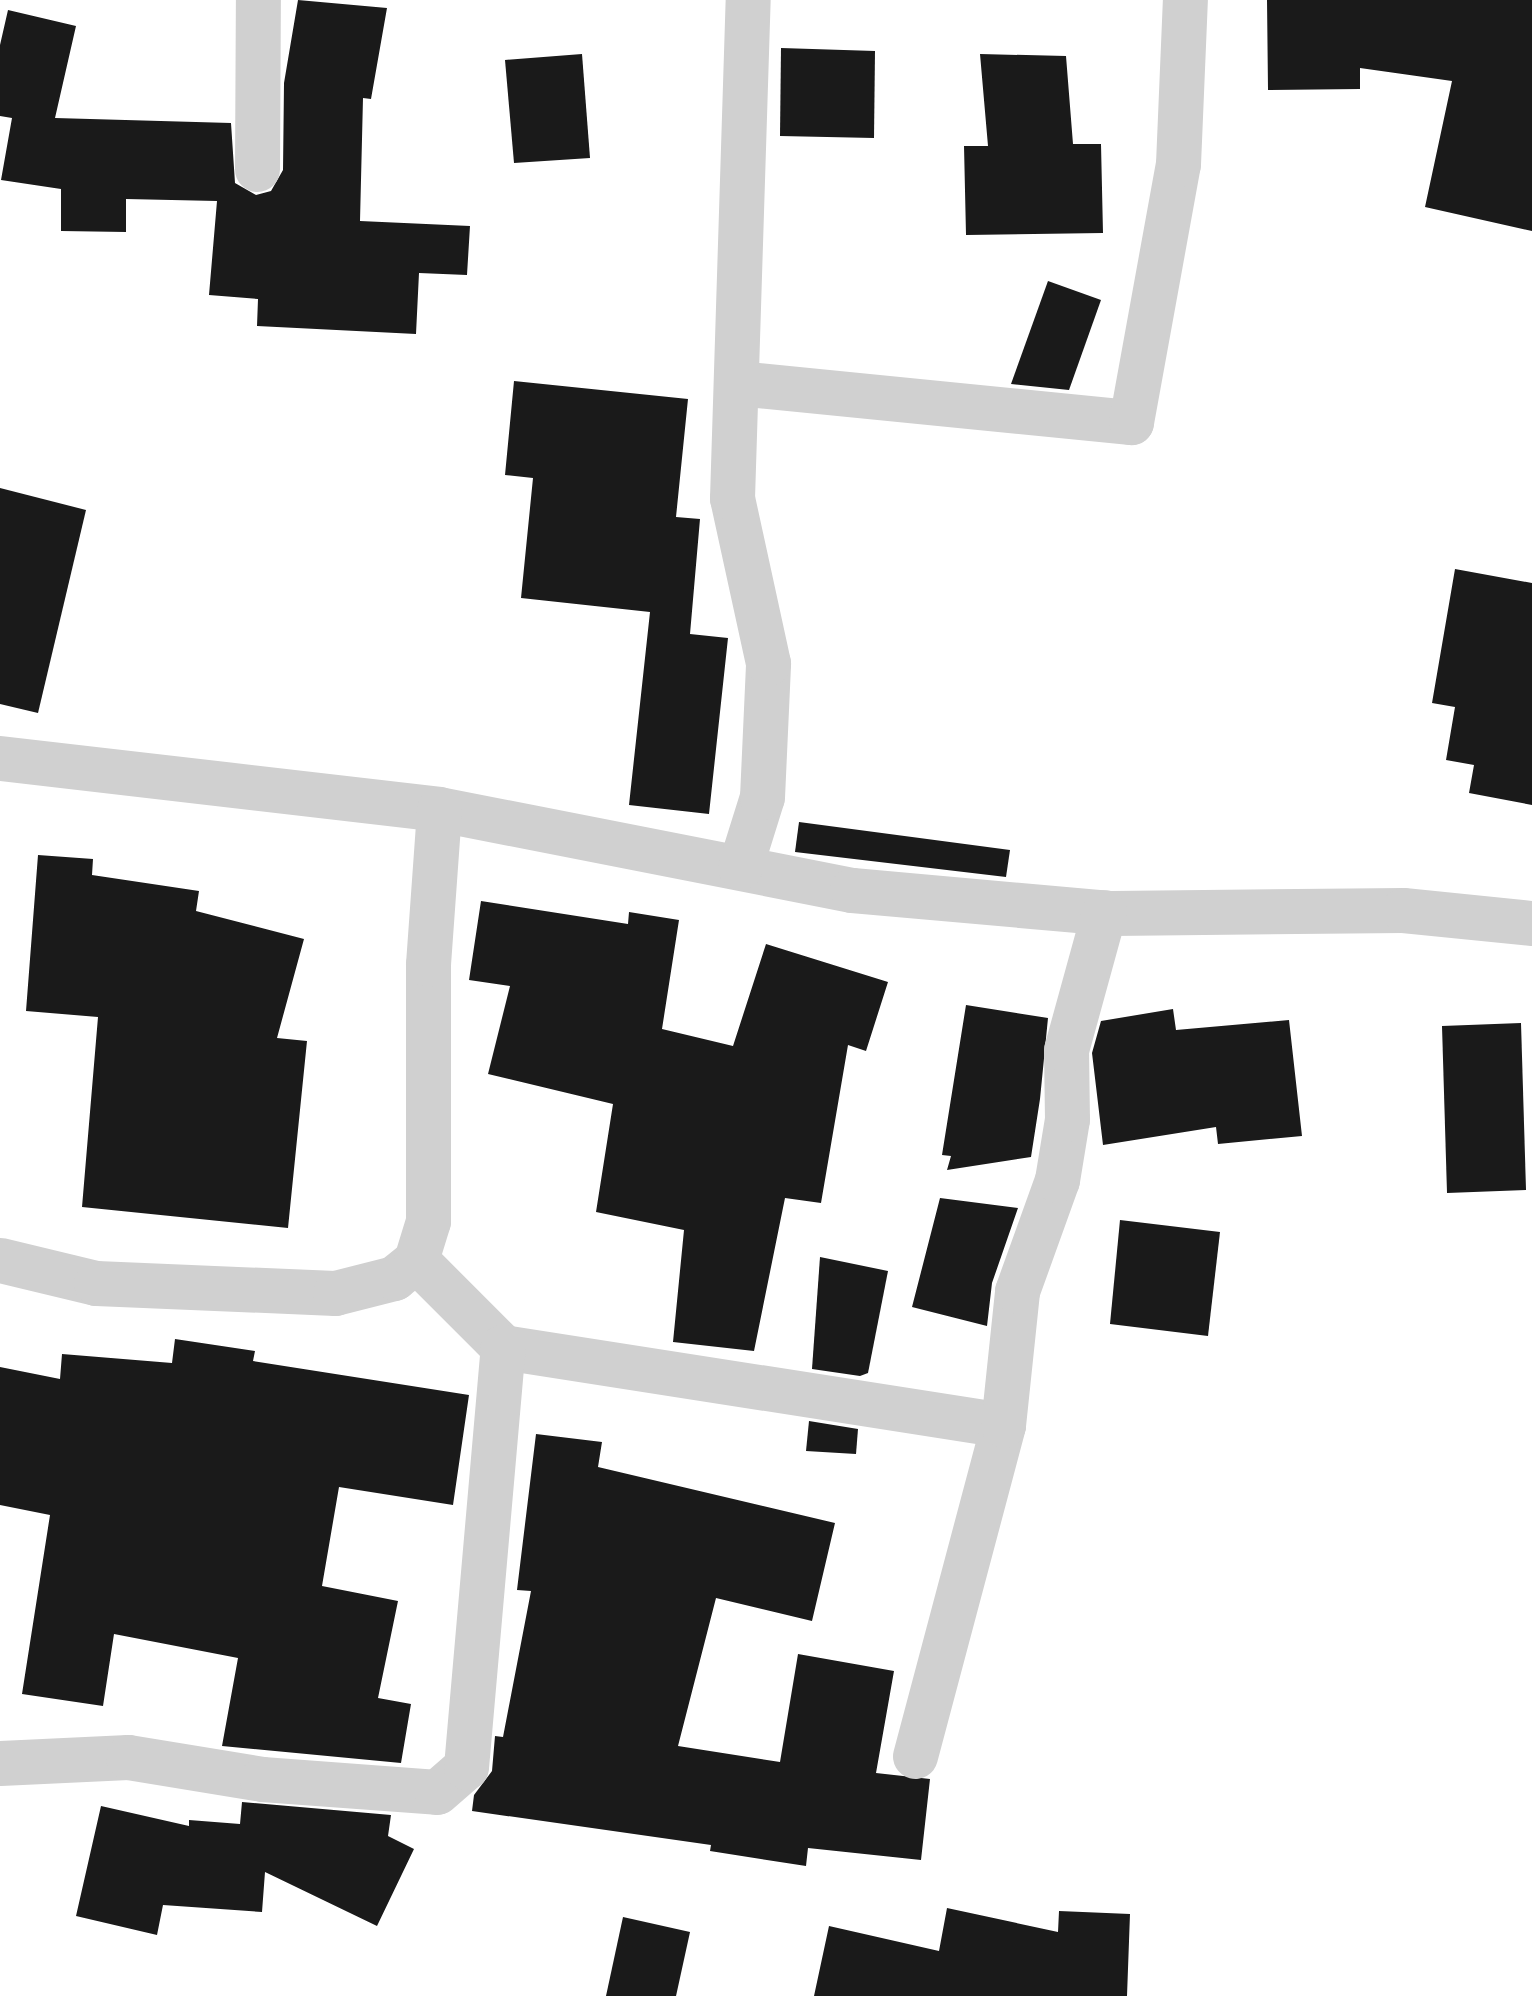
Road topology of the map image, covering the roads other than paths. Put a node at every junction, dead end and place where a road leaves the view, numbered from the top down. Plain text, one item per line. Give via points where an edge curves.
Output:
1 (258, 0) edge
2 (748, 0) edge
3 (1184, 0) edge
4 (258, 169) dead end
5 (738, 383) junction
6 (2, 765) edge
7 (439, 809) junction
8 (740, 867) junction
9 (1104, 912) junction
10 (1532, 924) edge
11 (0, 1260) edge
12 (416, 1260) junction
13 (503, 1347) junction
14 (1003, 1425) junction
15 (915, 1756) dead end
16 (0, 1763) edge

1 - 4 street
2 - 5 street
3 - 5 street via 1178,164 1131,422
5 - 8 street via 732,498 768,663 762,797
6 - 7 street
7 - 8 street
7 - 12 street via 428,964 428,1221
8 - 9 street via 852,890
9 - 10 street via 1295,916 1403,910
9 - 14 street via 1066,1050 1067,1119 1058,1180 1016,1291
11 - 12 street via 96,1282 335,1293 394,1278
12 - 13 street
13 - 14 street
13 - 16 street via 466,1768 436,1792 262,1779 128,1758
14 - 15 street

